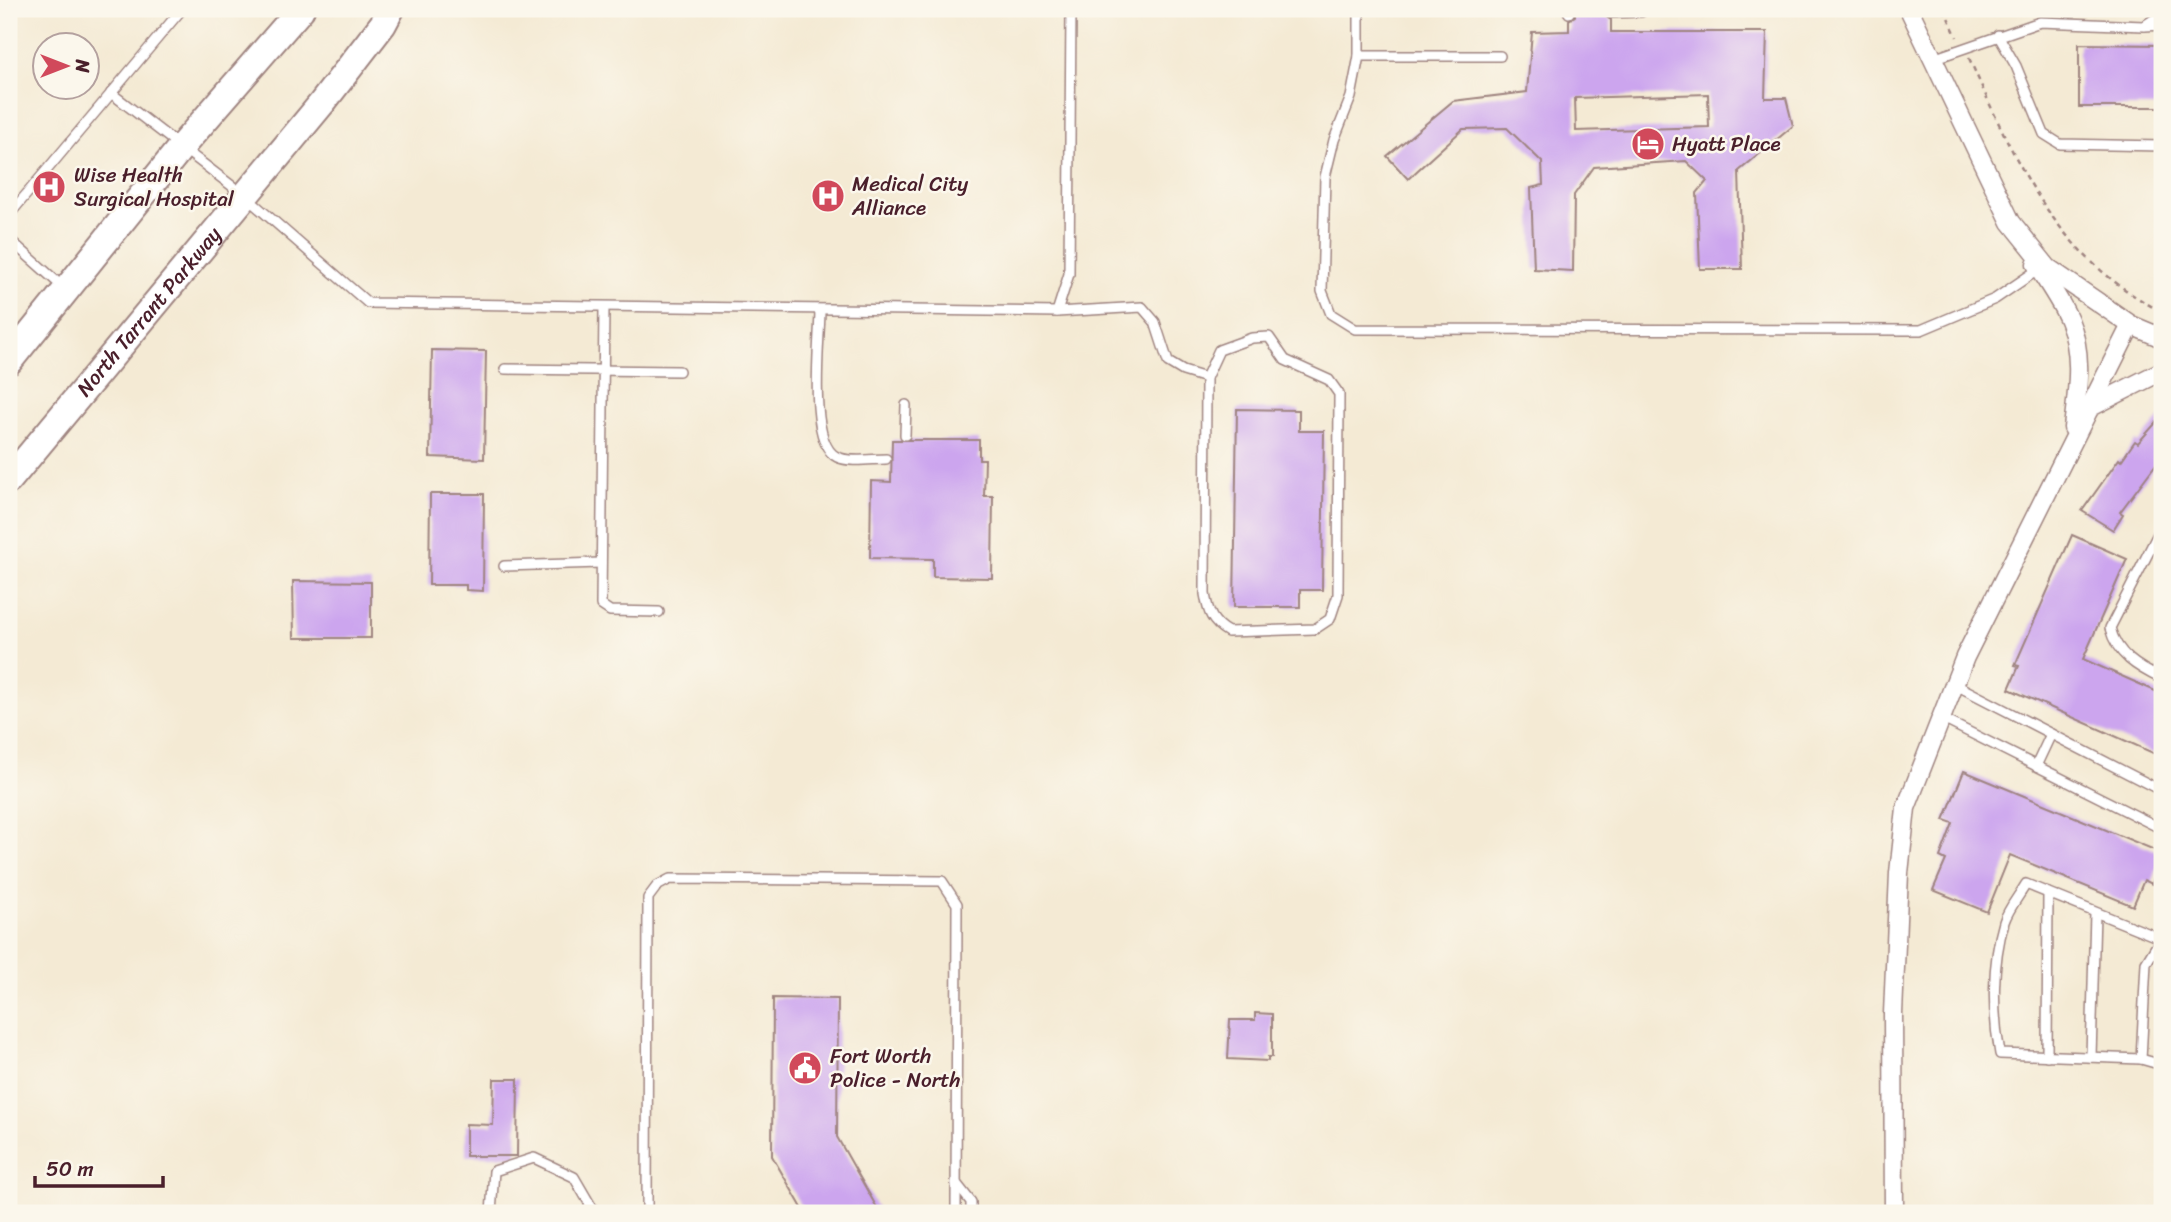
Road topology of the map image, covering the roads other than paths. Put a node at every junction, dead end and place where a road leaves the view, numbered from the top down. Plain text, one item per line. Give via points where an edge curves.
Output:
1 (182, 9) edge
2 (391, 9) edge
3 (1071, 9) edge
4 (1359, 9) edge
5 (1646, 9) edge
6 (1909, 9) edge
7 (293, 12) edge
8 (1611, 13) dead end
9 (2162, 14) edge
10 (2162, 24) edge
11 (2144, 26) junction
12 (1998, 35) junction
13 (1359, 56) junction
14 (1500, 56) dead end
15 (1933, 60) junction
16 (111, 93) junction
17 (2162, 145) edge
18 (182, 146) junction
19 (245, 196) junction
20 (9, 215) edge
21 (2011, 222) junction
22 (9, 239) edge
23 (2039, 270) junction
24 (66, 290) junction
25 (604, 307) junction
26 (820, 310) junction
27 (1057, 312) junction
28 (2131, 325) junction
29 (2162, 338) edge
30 (9, 361) edge
31 (505, 369) dead end
32 (603, 370) junction
33 (679, 370) dead end
34 (2162, 371) edge
35 (1206, 378) junction
36 (906, 405) dead end
37 (2089, 408) junction
38 (905, 435) dead end
39 (2072, 441) junction
40 (886, 460) dead end
41 (9, 480) edge
42 (2162, 526) edge
43 (601, 563) junction
44 (504, 566) dead end
45 (659, 612) dead end
46 (2162, 661) edge
47 (2159, 677) edge
48 (1954, 684) junction
49 (1941, 719) junction
50 (2051, 734) junction
51 (2036, 766) junction
52 (2162, 791) edge
53 (2162, 829) edge
54 (2048, 893) junction
55 (2095, 913) junction
56 (2162, 939) edge
57 (2047, 1056) junction
58 (2091, 1057) junction
59 (2141, 1059) junction
60 (2162, 1065) edge
61 (956, 1184) junction
62 (491, 1213) edge
63 (595, 1213) edge
64 (647, 1213) edge
65 (956, 1213) edge
66 (971, 1213) edge
67 (1894, 1213) edge

1 - 16 lane
2 - 19 main road, North Tarrant Parkway
3 - 27 lane via 1069,274
4 - 13 lane
5 - 8 lane
6 - 15 street
7 - 18 main road
9 - 11 lane
10 - 11 lane
11 - 12 lane via 2040,22
12 - 15 lane
12 - 17 lane via 2017,66 2044,134 2060,144
13 - 14 lane
13 - 23 lane via 1325,177 1322,223 1322,291 1331,314 1355,329 1921,330 1994,299
15 - 21 street
16 - 18 lane
16 - 20 lane
18 - 19 lane
18 - 24 main road
19 - 25 lane via 368,303
19 - 41 main road, North Tarrant Parkway
21 - 23 street
21 - 28 street via 2048,268
22 - 24 lane
23 - 39 street via 2070,320 2077,351 2080,370
24 - 30 main road
25 - 26 lane
25 - 32 lane
26 - 27 lane
26 - 40 lane via 819,427 827,450 839,458
27 - 35 lane via 1142,307 1155,321 1168,362
28 - 29 street
28 - 37 street
31 - 32 lane
32 - 33 lane
32 - 43 lane
34 - 37 street
35 - 35 lane via 1208,611 1228,632 1315,629 1330,619 1338,595 1339,394 1329,380 1285,360 1269,337 1219,350
36 - 38 lane
37 - 39 street
39 - 48 street
42 - 47 lane via 2110,628 2115,647 2139,668
43 - 44 lane
43 - 45 lane via 601,605 606,611
46 - 47 lane
48 - 49 street
48 - 50 lane
49 - 51 lane
49 - 67 street via 1906,808 1899,873 1893,1014
50 - 51 lane
50 - 52 lane
51 - 53 lane
54 - 55 lane
54 - 57 lane
54 - 57 lane via 2026,884 2005,920 1995,965 2000,1054
55 - 56 lane
55 - 58 lane
56 - 59 lane via 2146,963
57 - 58 lane
58 - 59 lane
59 - 60 lane
61 - 64 lane via 957,904 942,881 670,878 648,898
61 - 65 lane
61 - 66 lane via 971,1202
62 - 63 lane via 494,1171 534,1158 574,1177

